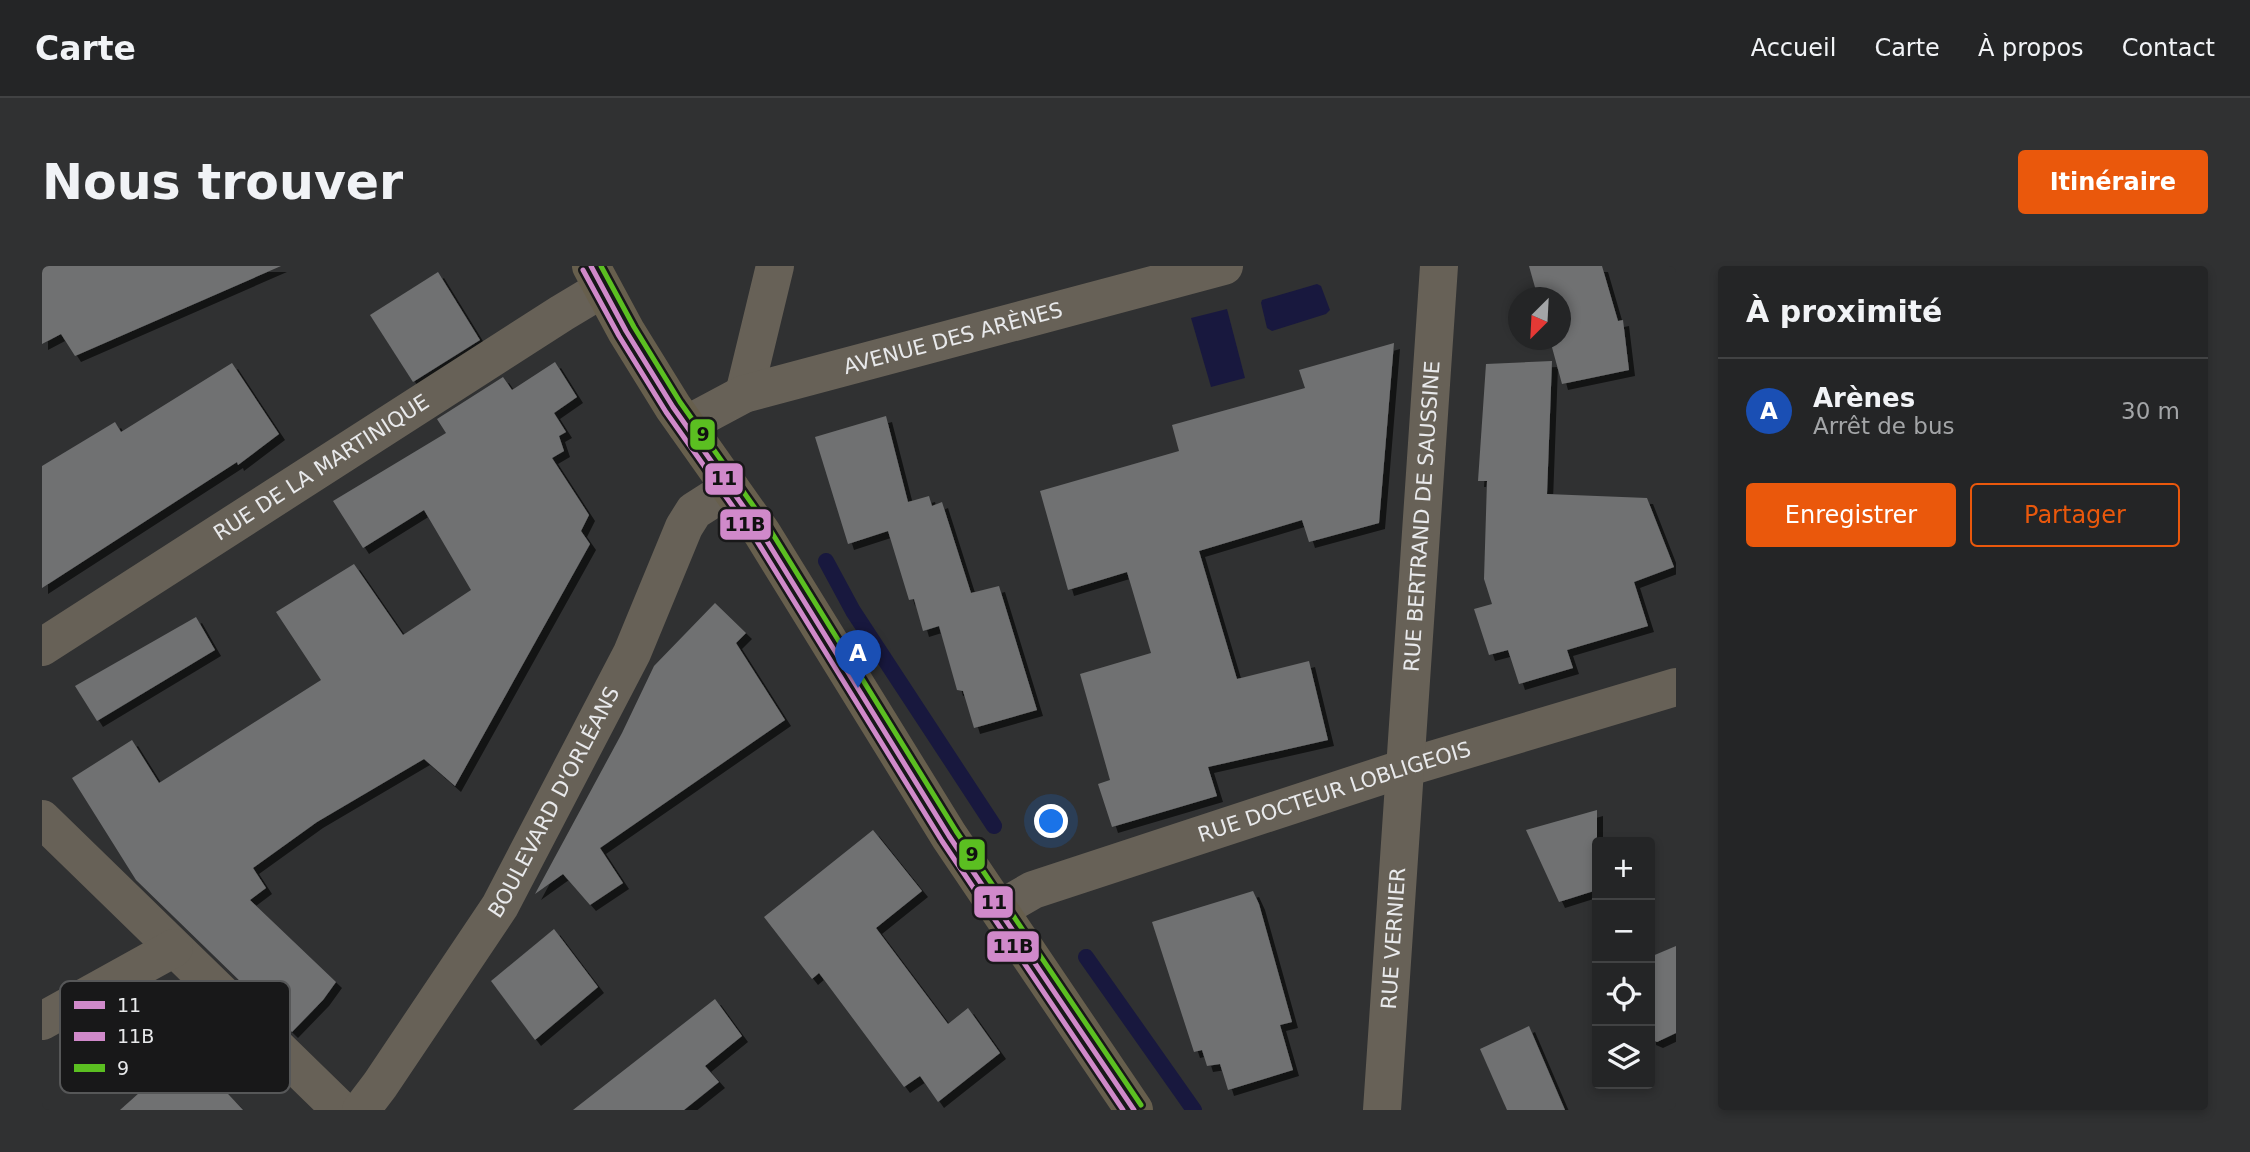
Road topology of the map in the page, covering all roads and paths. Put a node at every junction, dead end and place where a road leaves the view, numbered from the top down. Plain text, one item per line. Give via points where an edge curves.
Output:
1 (775, 266) edge
2 (1224, 266) edge
3 (1439, 266) edge
4 (597, 278) edge
5 (744, 394) junction
6 (686, 425) junction
7 (730, 488) junction
8 (42, 647) edge
9 (1676, 687) edge
10 (1405, 768) junction
11 (42, 819) edge
12 (1000, 909) junction
13 (174, 948) junction
14 (114, 981) edge
15 (208, 981) edge
16 (60, 1011) edge
17 (42, 1021) edge
18 (290, 1061) edge
19 (341, 1110) edge
20 (360, 1110) edge
21 (1133, 1110) edge
22 (1382, 1110) edge

1 - 5 street
2 - 5 street, AVENUE DES ARÈNES
3 - 10 street, RUE BERTRAND DE SAUSSINE
4 - 6 main road
4 - 8 street, RUE DE LA MARTINIQUE via 539,327
5 - 6 street, AVENUE DES ARÈNES
6 - 7 main road
7 - 12 main road via 949,836
7 - 20 street, BOULEVARD D'ORLÉANS via 694,511 684,527 632,653 500,906
9 - 10 street, RUE DOCTEUR LOBLIGEOIS
10 - 12 street, RUE DOCTEUR LOBLIGEOIS via 1033,890
10 - 22 street, RUE VERNIER
11 - 13 street
12 - 21 main road
13 - 14 street
13 - 15 street
16 - 17 street
18 - 19 street

